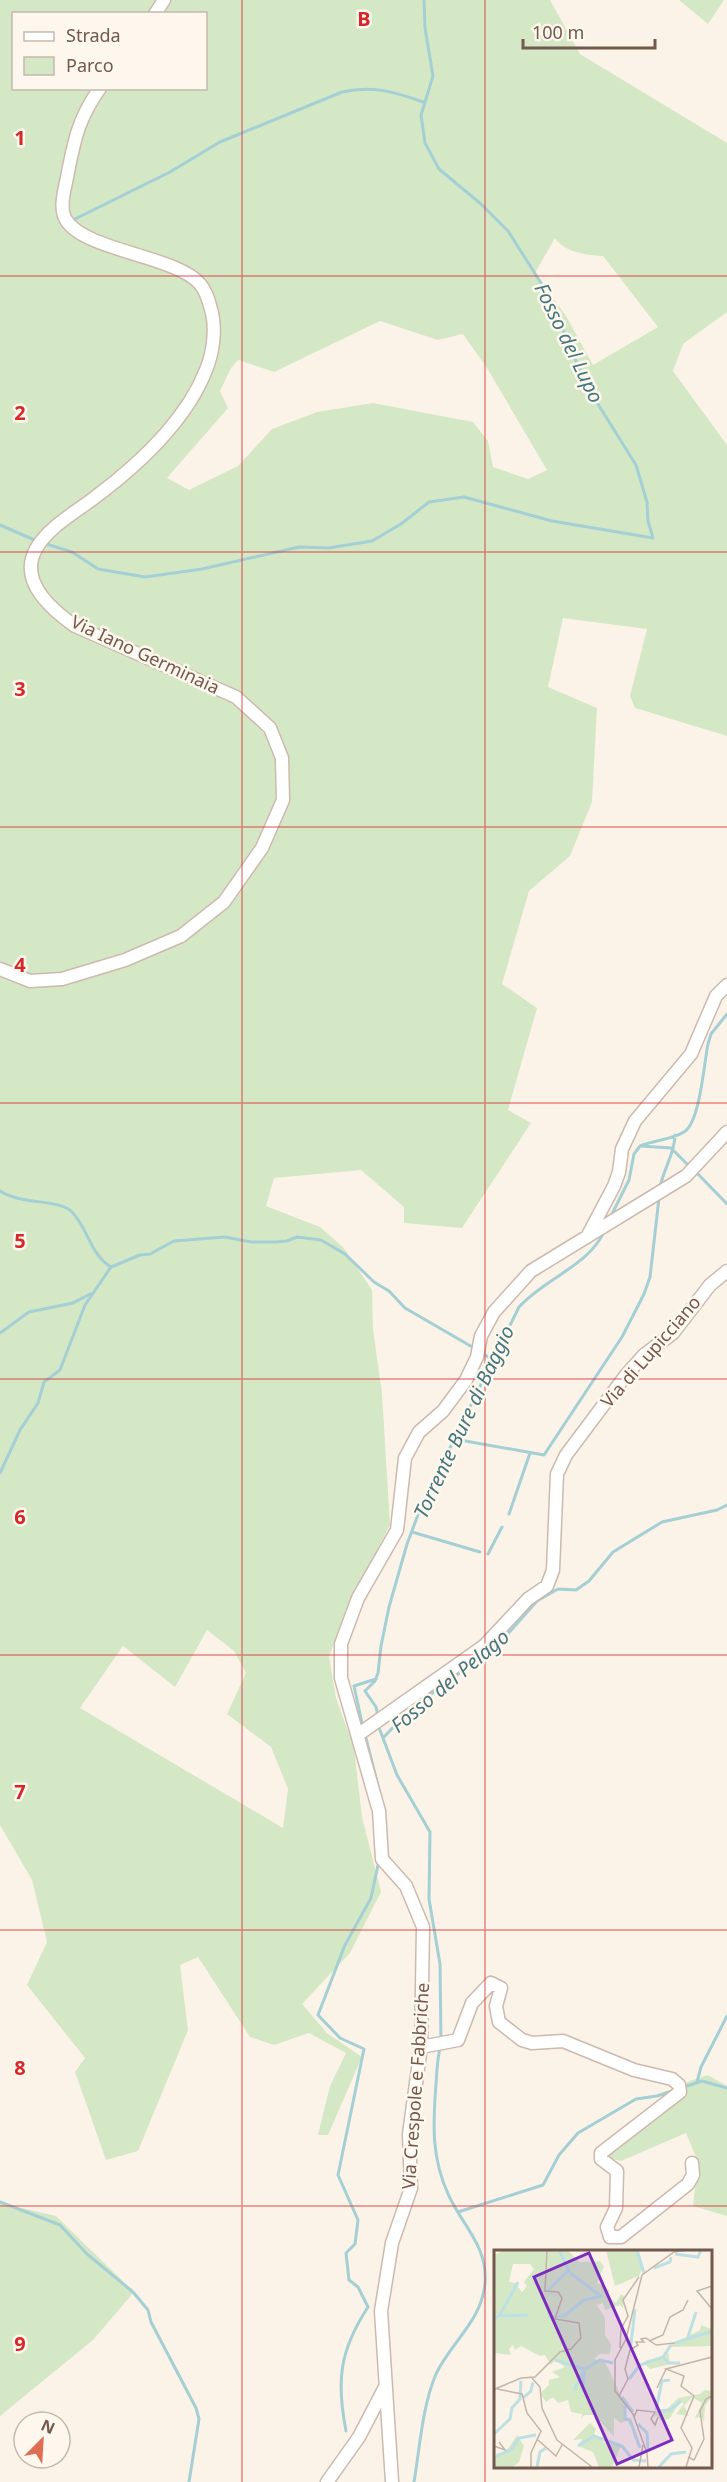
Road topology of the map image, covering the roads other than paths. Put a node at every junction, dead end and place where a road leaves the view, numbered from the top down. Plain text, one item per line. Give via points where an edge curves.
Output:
1 (99, 90) edge
2 (0, 969) edge
3 (727, 985) edge
4 (727, 1132) edge
5 (593, 1234) junction
6 (727, 1271) edge
7 (364, 1731) junction
8 (424, 2046) junction
9 (692, 2163) dead end
10 (386, 2386) junction
11 (327, 2482) edge
12 (392, 2482) edge

1 - 2 street, Via Iano Germinaia via 76,129 63,202 66,220 81,235 199,282 208,296 214,323 213,343 207,369 188,406 164,435 99,495 55,528 36,549 32,566 38,593 75,626 236,697 270,728 282,758 283,800 262,848 224,902 181,936 125,960 62,979 30,981
3 - 5 street via 716,996 691,1054 634,1121 622,1149 614,1186
4 - 5 street, Via Crespole e Fabbriche via 686,1176
5 - 7 street, Via Crespole e Fabbriche via 531,1271 511,1290 481,1336 466,1380 444,1411 419,1432 405,1458 397,1530 358,1598 339,1653 341,1678
6 - 7 street, Via di Lupicciano via 673,1333 626,1375 566,1455 557,1474 553,1570 547,1586 528,1599 484,1646
7 - 8 street, Via Crespole e Fabbriche via 379,1811 382,1859 406,1886 423,1927
8 - 9 street via 450,2043 460,2036 478,1996 491,1983 498,1984 501,1988 496,2016 522,2040 563,2042 634,2070 672,2079 679,2085 680,2092 601,2153 601,2159 617,2172 616,2208 607,2227 610,2237 621,2236 688,2184 693,2175
8 - 10 street, Via Crespole e Fabbriche via 410,2124 411,2188 392,2243 381,2311
10 - 11 street via 359,2437
10 - 12 street, Via Crespole e Fabbriche

